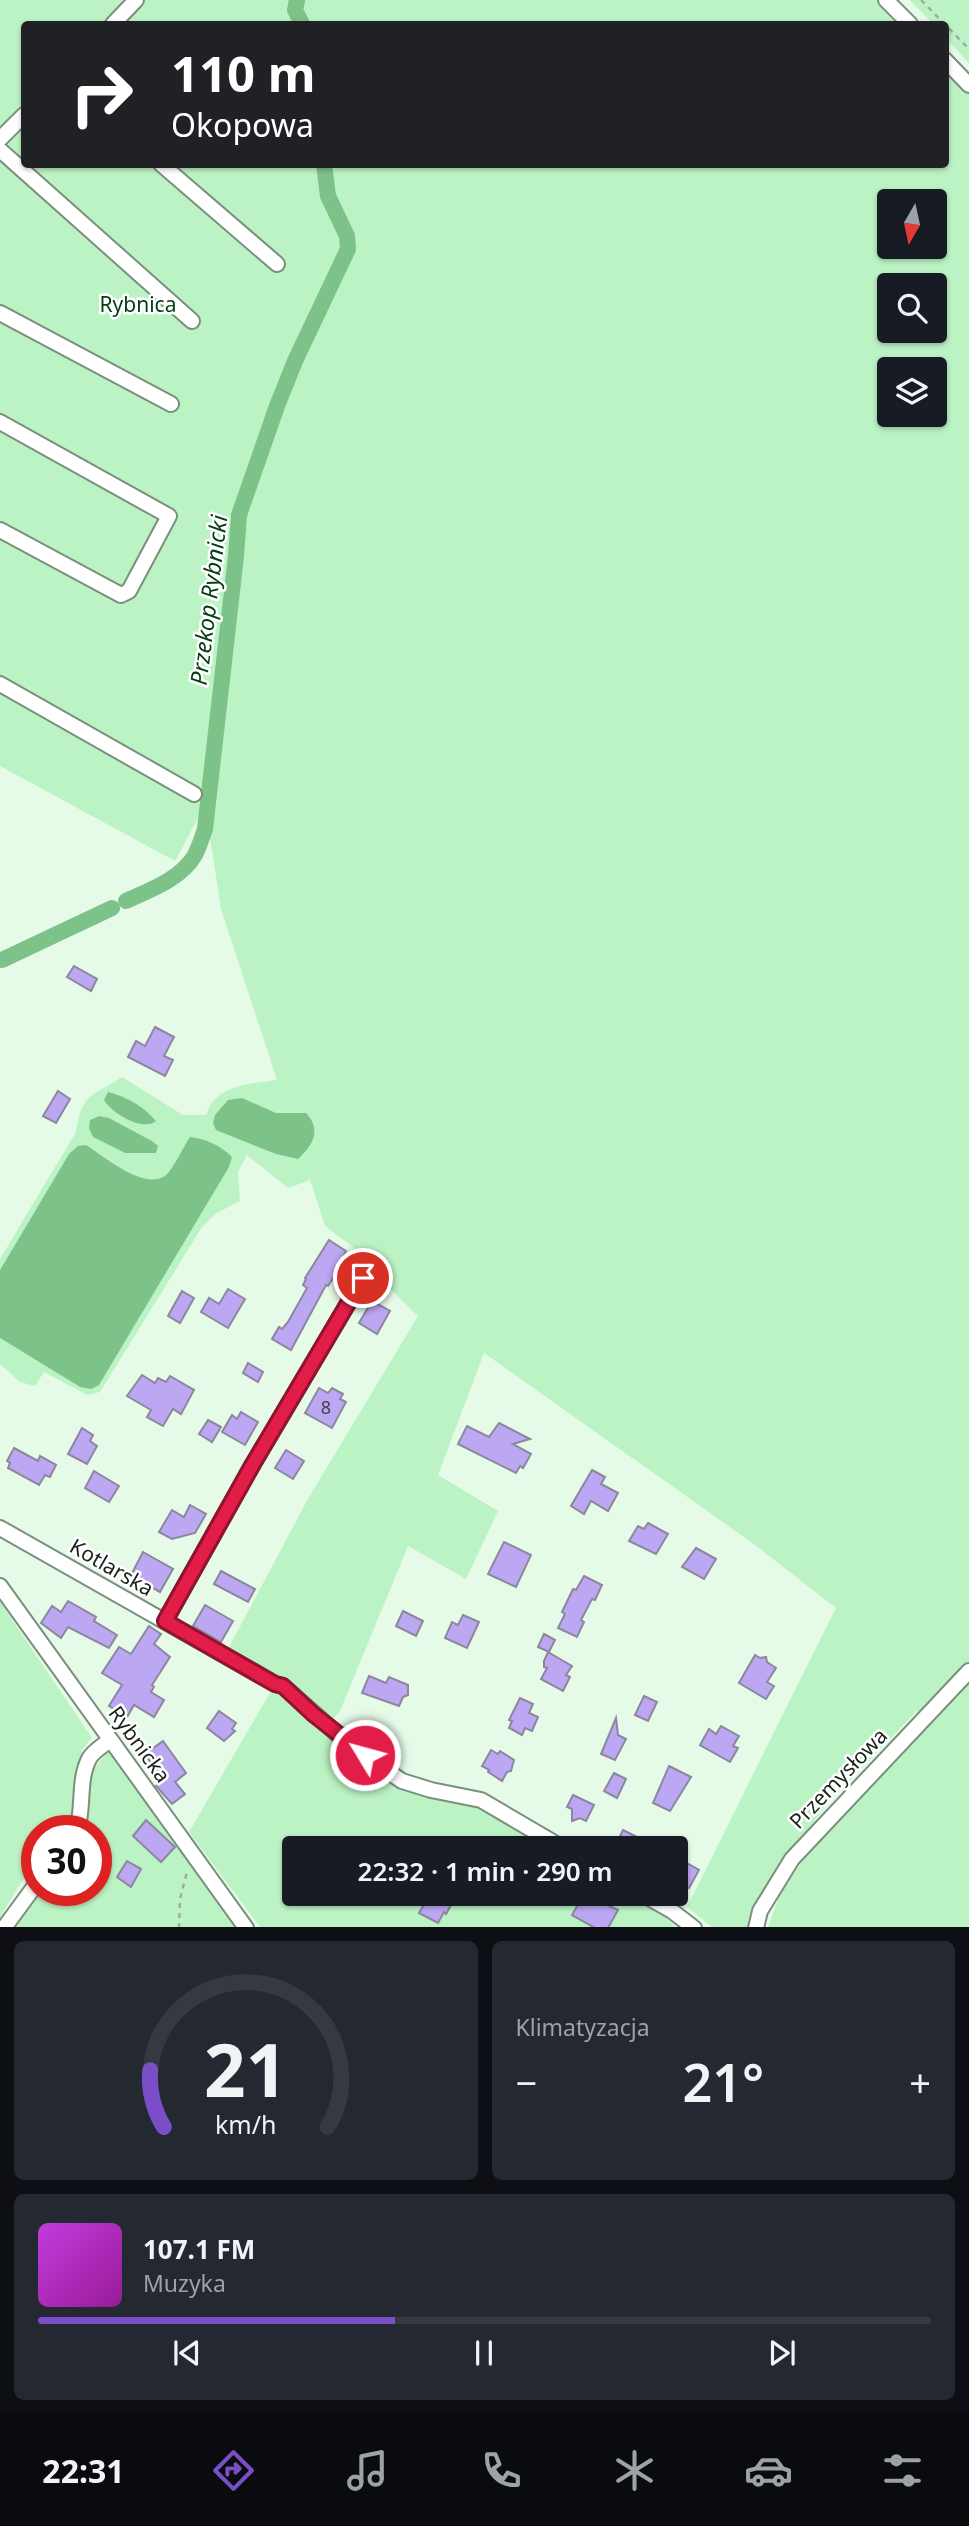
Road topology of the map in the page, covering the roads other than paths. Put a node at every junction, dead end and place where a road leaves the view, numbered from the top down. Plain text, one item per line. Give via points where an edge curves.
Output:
1 (136, 0) edge
2 (886, 0) edge
3 (116, 21) edge
4 (907, 21) edge
5 (949, 64) edge
6 (969, 85) edge
7 (21, 118) edge
8 (0, 139) edge
9 (0, 150) edge
10 (166, 168) edge
11 (277, 264) dead end
12 (0, 313) edge
13 (192, 321) dead end
14 (171, 404) dead end
15 (0, 422) edge
16 (0, 530) edge
17 (0, 684) edge
18 (194, 794) dead end
19 (363, 1278) dead end
20 (0, 1528) edge
21 (0, 1586) edge
22 (165, 1621) junction
23 (969, 1671) edge
24 (110, 1740) junction
25 (81, 1815) edge
26 (542, 1836) edge
27 (21, 1904) edge
28 (663, 1906) edge
29 (4, 1927) edge
30 (246, 1927) edge
31 (694, 1927) edge
32 (756, 1927) edge

1 - 3 street
2 - 4 street
5 - 6 street
7 - 8 street
9 - 13 street
10 - 11 street
12 - 14 street
15 - 16 street via 169,516 129,591 121,595
17 - 18 street
19 - 22 street
20 - 22 street, Kotlarska
21 - 24 street, Rybnicka
22 - 26 street, Kotlarska via 283,1686 352,1747 402,1780 481,1800
23 - 32 street, Przemysłowa via 792,1859 760,1911
24 - 25 street via 90,1757
24 - 30 street, Rybnicka
27 - 29 street
28 - 31 street

